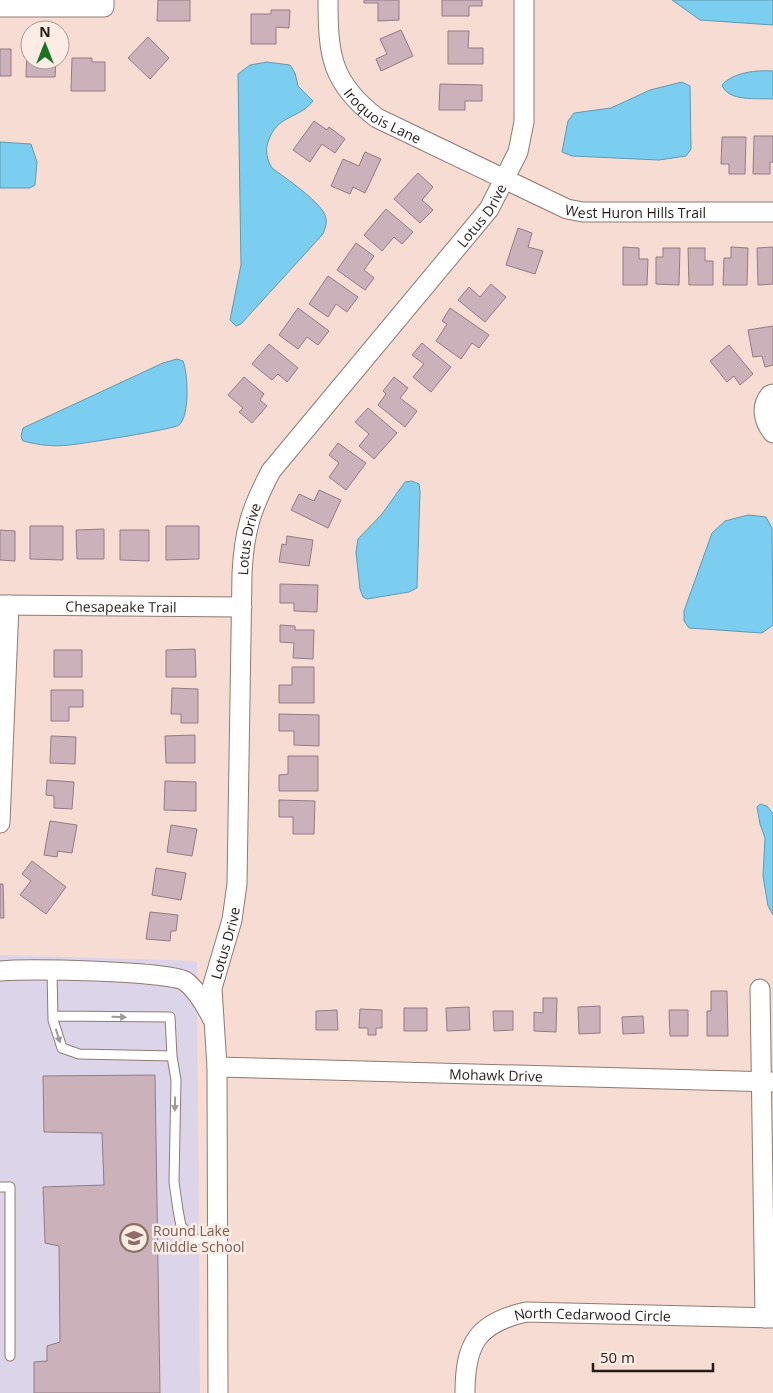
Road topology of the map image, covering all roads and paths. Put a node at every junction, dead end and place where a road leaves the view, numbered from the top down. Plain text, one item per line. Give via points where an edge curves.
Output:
1 (104, 0) edge
2 (328, 0) edge
3 (524, 0) edge
4 (0, 7) edge
5 (504, 180) junction
6 (773, 212) edge
7 (773, 394) edge
8 (773, 434) edge
9 (5, 605) edge
10 (242, 607) junction
11 (0, 823) edge
12 (0, 971) edge
13 (52, 971) junction
14 (760, 989) dead end
15 (53, 1016) junction
16 (213, 1019) junction
17 (172, 1056) junction
18 (217, 1068) junction
19 (767, 1081) edge
20 (0, 1187) edge
21 (218, 1245) junction
22 (769, 1318) edge
23 (10, 1356) dead end
24 (218, 1393) edge
25 (465, 1393) edge

1 - 4 street via 104,7
2 - 5 street, Iroquois Lane via 330,52 346,90 361,106 377,118
3 - 5 street, Lotus Drive via 524,122 518,152
5 - 6 street, West Huron Hills Trail via 567,209 583,212
5 - 10 street, Lotus Drive via 489,208 271,471 248,519
7 - 8 street via 765,400 763,409
9 - 10 street, Chesapeake Trail
9 - 11 street
10 - 16 street, Lotus Drive via 237,884 232,920 212,988
12 - 13 street
13 - 15 lane
13 - 16 street via 157,974 184,980 202,999
14 - 19 street
15 -> 17 lane via 62,1048 79,1054
15 -> 17 lane via 170,1017
16 - 18 street, Lotus Drive
17 -> 21 lane via 176,1080 174,1182 181,1226 193,1238
18 - 19 street, Mohawk Drive
18 - 21 street, Lotus Drive
19 - 22 street
20 - 23 lane via 10,1187
21 - 24 street, Lotus Drive
22 - 25 street, North Cedarwood Circle via 526,1312 504,1317 484,1329 471,1346 465,1367

